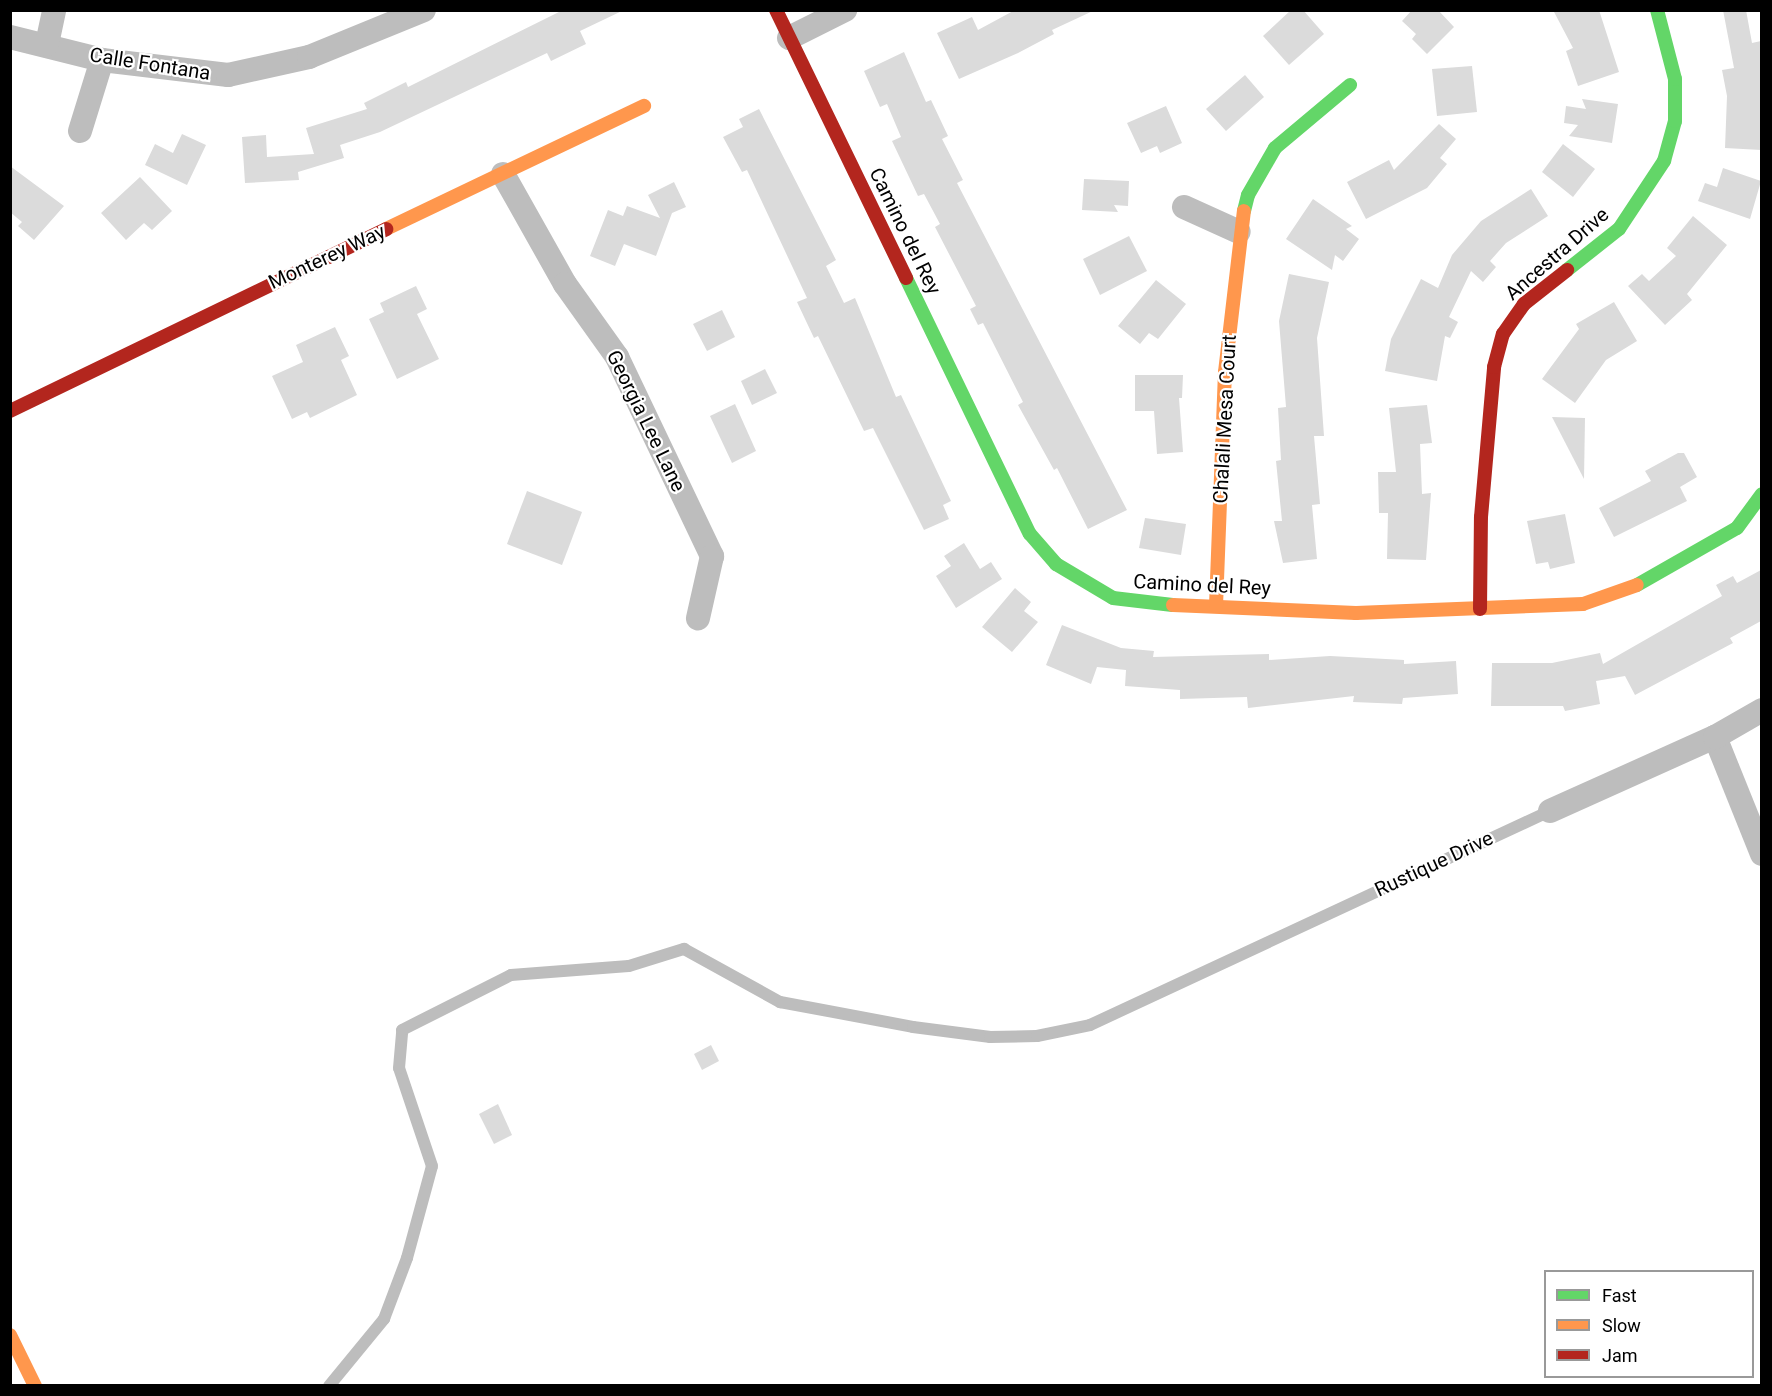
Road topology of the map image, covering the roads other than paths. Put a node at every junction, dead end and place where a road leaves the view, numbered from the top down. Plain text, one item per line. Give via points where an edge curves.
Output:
1 (54, 10) edge
2 (424, 10) edge
3 (776, 10) edge
4 (845, 10) edge
5 (1658, 10) edge
6 (10, 37) edge
7 (789, 38) junction
8 (47, 44) junction
9 (102, 60) junction
10 (1350, 85) dead end
11 (644, 106) dead end
12 (80, 131) dead end
13 (503, 174) junction
14 (1184, 207) dead end
15 (1239, 232) junction
16 (10, 411) edge
17 (1761, 494) edge
18 (1216, 606) junction
19 (1480, 609) junction
20 (698, 618) dead end
21 (1761, 710) edge
22 (1715, 737) junction
23 (1550, 811) joint
24 (1761, 854) edge
25 (10, 1335) edge
26 (35, 1386) edge
27 (329, 1386) edge

1 - 8 street
2 - 9 street, Calle Fontana via 309,57 228,75
3 - 7 street, Camino del Rey
4 - 7 street
5 - 19 street, Ancestra Drive via 1675,79 1675,121 1664,161 1619,229 1524,304 1503,334 1494,367 1481,517
6 - 8 street, Calle Fontana
7 - 18 street, Camino del Rey via 1030,534 1056,564 1113,598 1141,604
8 - 9 street, Calle Fontana
9 - 12 street
10 - 15 street, Chalali Mesa Court via 1275,148 1248,195
11 - 13 street, Monterey Way
13 - 16 street, Monterey Way
13 - 20 street, Georgia Lee Lane via 565,284 617,357 712,556
14 - 15 street
15 - 18 street, Chalali Mesa Court via 1225,372
17 - 19 street, Camino del Rey via 1737,528 1626,591 1583,604
18 - 19 street, Camino del Rey via 1356,613
21 - 22 street, Rustique Drive
22 - 23 street, Rustique Drive
22 - 24 street
23 - 27 lane, Rustique Drive via 1090,1025 1036,1036 990,1037 914,1027 780,1002 684,949 629,966 511,975 402,1030 399,1068 432,1166 407,1258 384,1319
25 - 26 street

